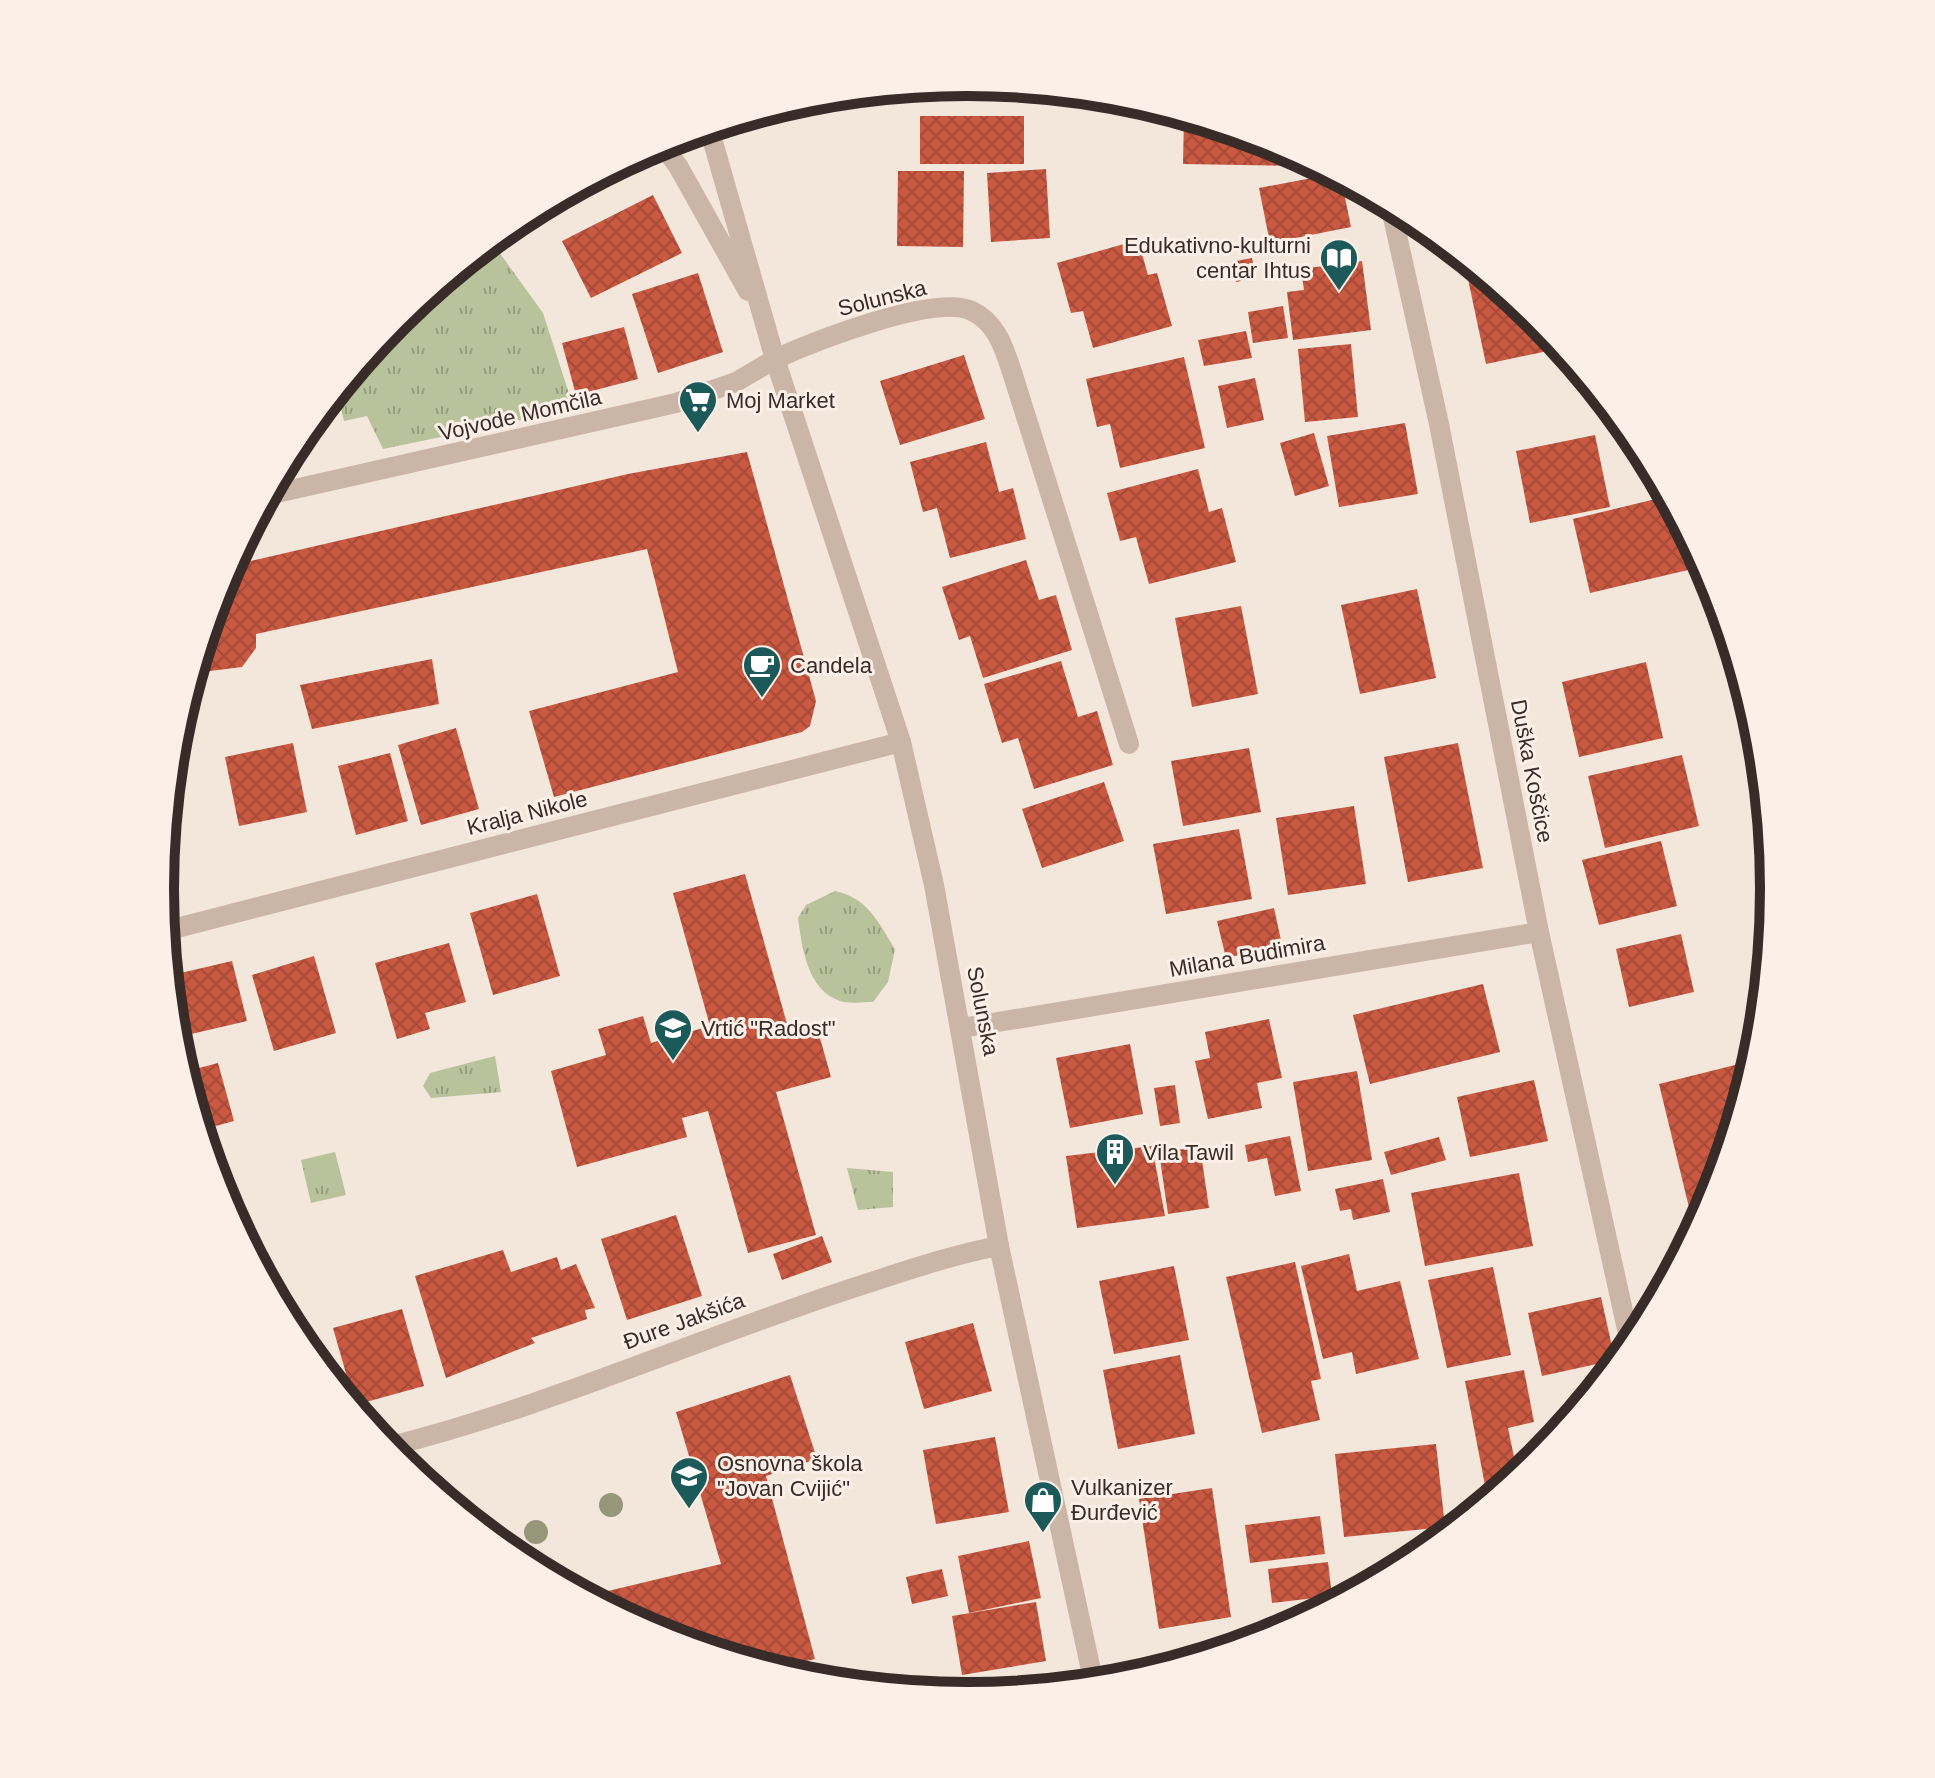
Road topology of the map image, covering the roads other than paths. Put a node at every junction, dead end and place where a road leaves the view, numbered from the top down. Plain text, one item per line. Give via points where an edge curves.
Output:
1 (712, 138) edge
2 (668, 154) edge
3 (1394, 221) edge
4 (765, 322) junction
5 (775, 359) junction
6 (281, 492) edge
7 (901, 742) junction
8 (1129, 744) dead end
9 (176, 928) edge
10 (1539, 932) junction
11 (962, 1028) junction
12 (999, 1246) junction
13 (1627, 1330) edge
14 (400, 1443) edge
15 (1091, 1672) edge

1 - 4 street, Solunska
2 - 4 street, Solunska
3 - 10 street, Duška Koščice
4 - 5 street, Solunska
5 - 6 street, Vojvode Momčila via 736,382 676,403
5 - 7 street, Solunska
5 - 8 street, Solunska via 842,331 938,308 957,306 988,322 1012,372
7 - 9 street, Kralja Nikole
7 - 11 street, Solunska
10 - 11 street, Milana Budimira
10 - 13 street, Duška Koščice
11 - 12 street, Solunska
12 - 14 street, Đure Jakšića via 828,1296
12 - 15 street, Solunska

